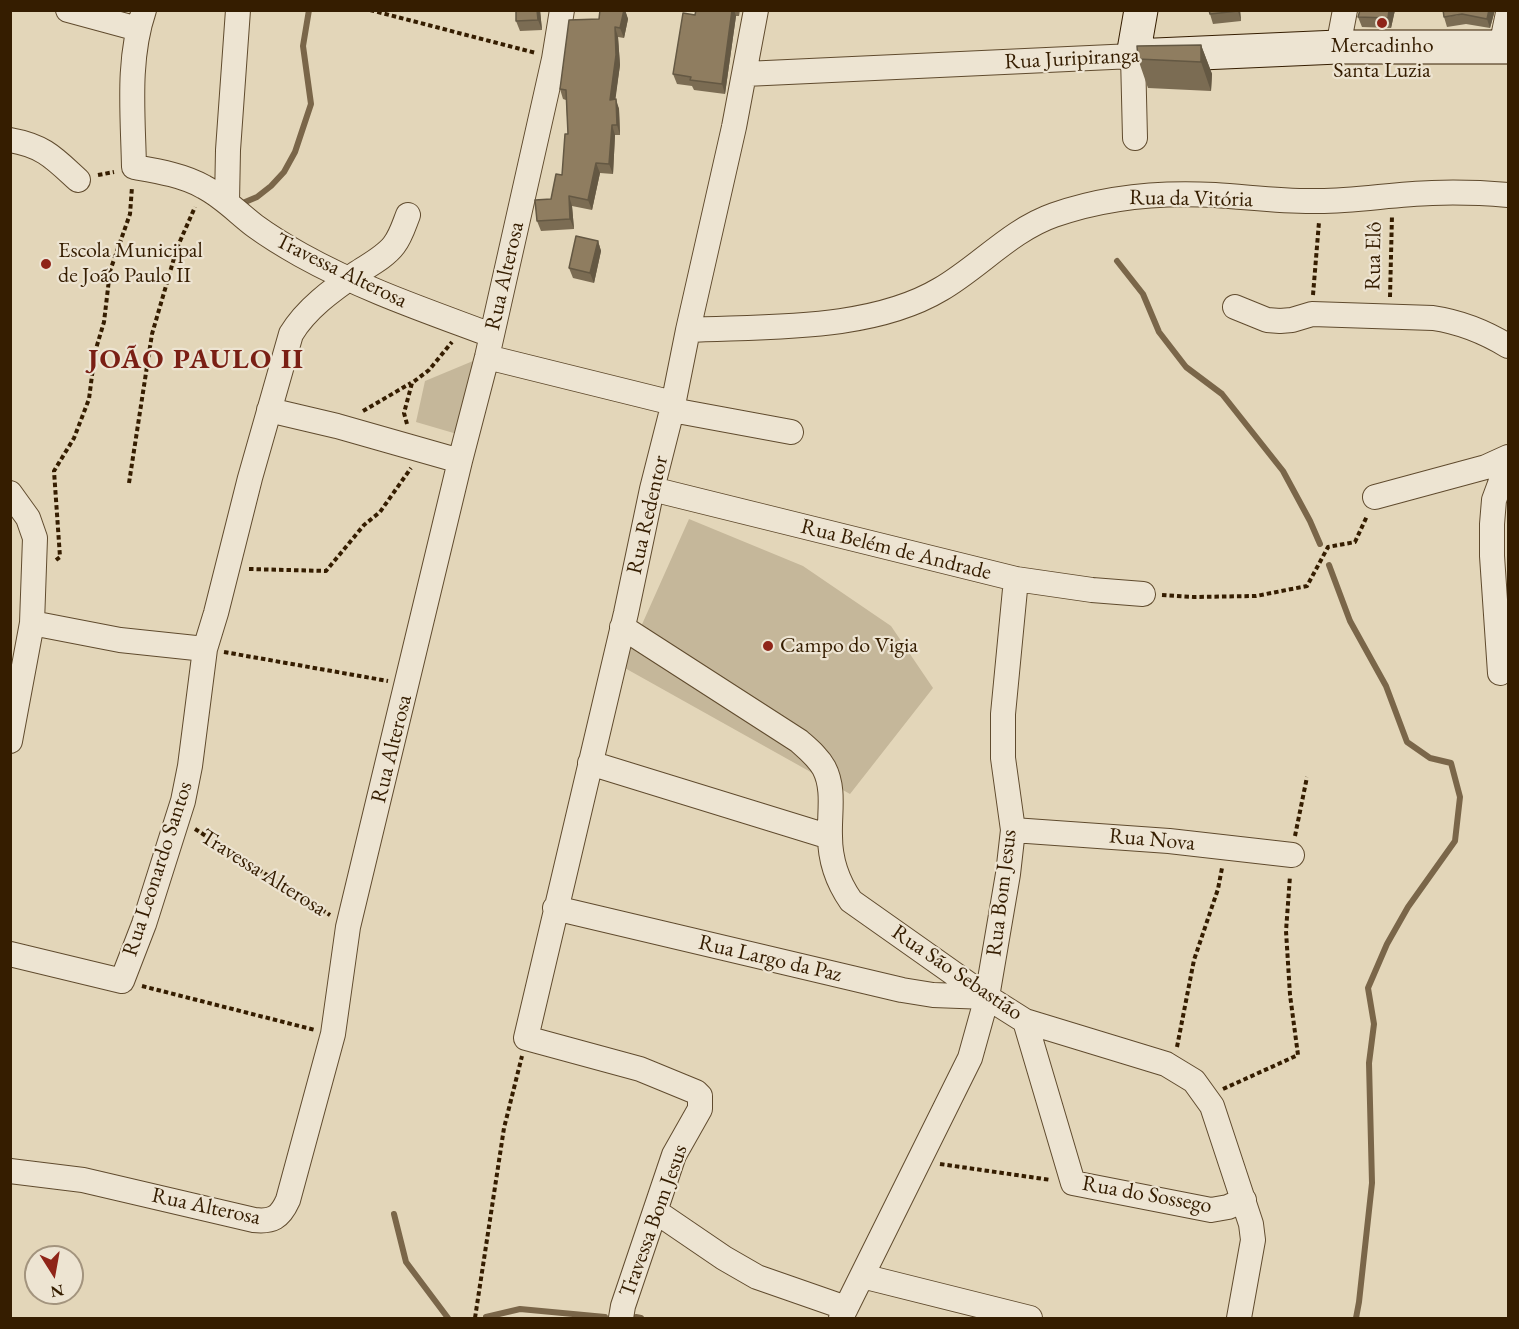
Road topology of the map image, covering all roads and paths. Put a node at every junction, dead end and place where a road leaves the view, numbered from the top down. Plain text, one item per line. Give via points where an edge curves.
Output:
1 (68, 10) edge
2 (238, 10) edge
3 (370, 10) edge
4 (562, 10) edge
5 (756, 10) edge
6 (1141, 10) edge
7 (1346, 10) edge
8 (1509, 13) edge
9 (141, 20) edge
10 (1338, 47) junction
11 (1505, 47) edge
12 (1133, 56) junction
13 (554, 59) junction
14 (744, 74) junction
15 (1136, 138) dead end
16 (10, 140) edge
17 (134, 167) junction
18 (78, 180) joint
19 (204, 186) junction
20 (1509, 195) edge
21 (1392, 196) junction
22 (1320, 201) junction
23 (227, 202) junction
24 (408, 214) dead end
25 (348, 279) junction
26 (1234, 307) dead end
27 (1312, 314) junction
28 (1389, 316) junction
29 (466, 325) junction
30 (688, 330) junction
31 (489, 346) junction
32 (1509, 346) edge
33 (412, 383) junction
34 (673, 406) junction
35 (269, 410) junction
36 (337, 426) junction
37 (791, 432) dead end
38 (416, 448) junction
39 (1509, 460) edge
40 (460, 461) junction
41 (129, 483) dead end
42 (652, 489) junction
43 (10, 494) edge
44 (1375, 497) joint
45 (228, 568) junction
46 (1016, 579) junction
47 (34, 582) junction
48 (1143, 594) joint
49 (32, 623) junction
50 (622, 627) junction
51 (205, 649) junction
52 (1500, 673) dead end
53 (407, 685) junction
54 (10, 741) edge
55 (590, 763) junction
56 (1306, 777) dead end
57 (178, 818) junction
58 (1013, 830) junction
59 (830, 837) junction
60 (1227, 847) junction
61 (1292, 855) junction
62 (555, 908) junction
63 (348, 927) junction
64 (10, 954) edge
65 (122, 981) junction
66 (987, 997) junction
67 (1025, 1021) junction
68 (333, 1034) junction
69 (526, 1038) junction
70 (1173, 1068) junction
71 (1206, 1097) junction
72 (919, 1160) junction
73 (10, 1171) edge
74 (1073, 1184) junction
75 (1244, 1200) junction
76 (655, 1211) junction
77 (862, 1276) junction
78 (844, 1313) edge
79 (476, 1318) edge
80 (621, 1318) edge
81 (1030, 1318) edge
82 (1239, 1318) edge

1 - 9 street
2 - 23 street
3 - 13 path
4 - 13 street, Rua Alterosa
5 - 14 street, Rua Redentor
6 - 12 street
7 - 10 street
8 - 11 street
9 - 17 street via 133,66
10 - 11 street, Rua Juripiranga
10 - 12 street, Rua Juripiranga
12 - 14 street, Rua Juripiranga
12 - 15 street
13 - 31 street, Rua Alterosa
14 - 30 street, Rua Redentor
16 - 18 street via 41,148
17 - 18 path
17 - 19 street, Travessa Alterosa
17 - 47 path via 130,214 110,271 89,399 74,438 54,471 60,557
19 - 23 street, Travessa Alterosa
19 - 41 path via 177,248 152,334
20 - 21 street, Rua da Vitória
21 - 22 street, Rua da Vitória
21 - 28 path, Rua Elô
22 - 27 path
22 - 30 street, Rua da Vitória via 1214,195 1117,199 1036,223 940,290 892,311 831,322
23 - 25 street, Travessa Alterosa via 276,241
24 - 25 street, Rua Leonardo Santos via 387,254
25 - 29 street, Travessa Alterosa
25 - 35 street, Rua Leonardo Santos via 301,318 291,334
26 - 27 street via 1267,320 1292,320
27 - 28 street
28 - 32 street via 1451,321
29 - 31 street, Travessa Alterosa
29 - 33 path via 429,370
30 - 34 street, Rua Redentor
31 - 34 street, Travessa Alterosa
31 - 40 street, Rua Alterosa
33 - 36 path
33 - 38 path via 404,413
34 - 37 street, Travessa Alterosa
34 - 42 street, Rua Redentor
35 - 36 street
35 - 45 street, Rua Leonardo Santos
36 - 38 street
38 - 40 street
38 - 45 path via 411,471 326,571
39 - 44 street
39 - 52 street via 1494,500 1492,524
40 - 53 street, Rua Alterosa
42 - 46 street, Rua Belém de Andrade
42 - 50 street, Rua Redentor
43 - 47 street via 28,518 35,538
44 - 48 path via 1355,542 1328,547 1307,586 1256,596
45 - 51 street, Rua Leonardo Santos
46 - 48 street, Rua Belém de Andrade
46 - 58 street, Rua Bom Jesus via 1003,714 1003,758
47 - 49 street
49 - 51 street via 120,640
49 - 54 street
50 - 55 street, Rua Redentor
50 - 59 street, Rua São Sebastião via 799,741 816,756 830,785
51 - 53 path
51 - 57 street, Rua Leonardo Santos via 190,766
53 - 63 street, Rua Alterosa
55 - 59 street
55 - 62 street, Rua Redentor
56 - 61 path
57 - 63 path, Travessa Alterosa
57 - 65 street, Rua Leonardo Santos
58 - 60 street, Rua Nova
58 - 66 street, Rua Bom Jesus
59 - 66 street, Rua São Sebastião via 834,871 851,901
60 - 61 street, Rua Nova
60 - 70 path via 1218,890 1194,960
61 - 71 path via 1286,931 1298,1055
62 - 66 street, Rua Largo da Paz via 902,990
62 - 69 street, Rua Redentor
63 - 68 street, Rua Alterosa
64 - 65 street
65 - 68 path
66 - 67 street, Rua São Sebastião
66 - 72 street, Rua Bom Jesus via 970,1058
67 - 70 street, Rua São Sebastião
67 - 74 street, Rua do Sossego
68 - 73 street, Rua Alterosa via 288,1200 276,1219 254,1220 83,1180
69 - 76 street, Travessa Bom Jesus via 640,1069 700,1096 700,1109 674,1155
69 - 79 path via 504,1128
70 - 71 street, Rua São Sebastião via 1194,1081
71 - 75 street, Rua São Sebastião
72 - 74 path
72 - 77 street, Rua Bom Jesus
74 - 75 street, Rua do Sossego via 1210,1210
75 - 82 street, Rua São Sebastião via 1253,1240
76 - 78 street via 758,1277
76 - 80 street, Travessa Bom Jesus
77 - 78 street, Rua Bom Jesus
77 - 81 street

